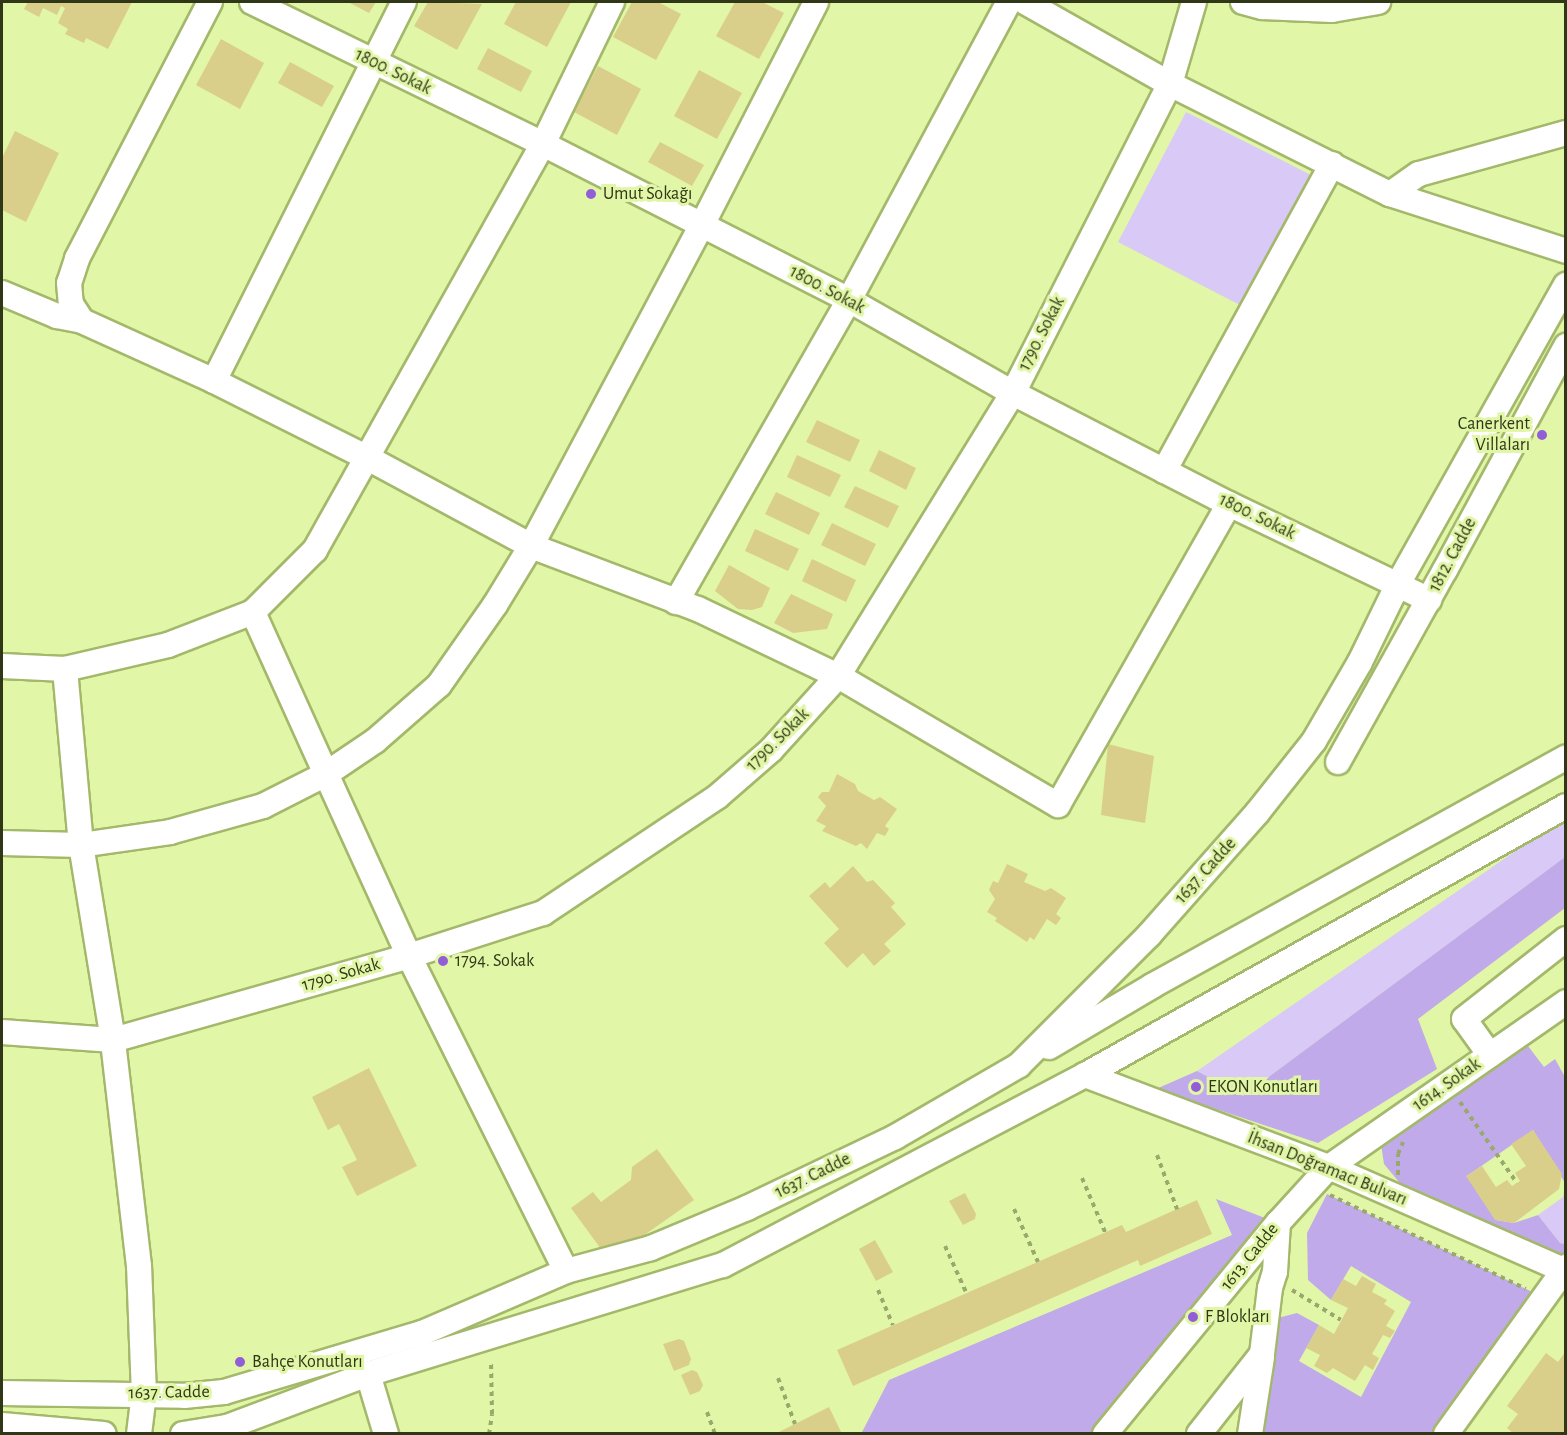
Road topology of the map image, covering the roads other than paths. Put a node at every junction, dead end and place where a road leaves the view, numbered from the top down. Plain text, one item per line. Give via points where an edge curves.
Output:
1 (210, 2) edge
2 (252, 2) edge
3 (404, 2) edge
4 (612, 2) edge
5 (816, 2) edge
6 (1008, 2) edge
7 (1025, 2) edge
8 (1194, 2) edge
9 (1243, 2) edge
10 (1378, 2) edge
11 (372, 62) junction
12 (1170, 84) junction
13 (1566, 133) edge
14 (543, 144) junction
15 (1332, 164) junction
16 (1390, 194) junction
17 (702, 225) junction
18 (1566, 251) edge
19 (1566, 285) edge
20 (2, 293) edge
21 (849, 300) junction
22 (82, 321) junction
23 (1566, 346) edge
24 (214, 381) junction
25 (1013, 393) junction
26 (366, 457) junction
27 (1164, 471) junction
28 (1229, 504) junction
29 (531, 546) junction
30 (1398, 584) junction
31 (1429, 600) junction
32 (676, 602) junction
33 (253, 612) junction
34 (2, 666) edge
35 (64, 669) junction
36 (838, 676) junction
37 (1566, 757) edge
38 (1338, 762) dead end
39 (327, 774) junction
40 (1566, 806) edge
41 (2, 843) edge
42 (81, 844) junction
43 (1566, 939) edge
44 (409, 956) junction
45 (1566, 1002) edge
46 (2, 1032) edge
47 (113, 1040) junction
48 (1490, 1055) junction
49 (1019, 1065) junction
50 (1085, 1075) junction
51 (1329, 1167) junction
52 (1278, 1223) junction
53 (1564, 1269) edge
54 (566, 1271) junction
55 (1262, 1354) junction
56 (368, 1374) junction
57 (2, 1393) edge
58 (144, 1395) junction
59 (2, 1425) edge
60 (1451, 1432) edge
61 (104, 1434) edge
62 (139, 1434) edge
63 (183, 1434) edge
64 (386, 1434) edge
65 (1105, 1434) edge
66 (1199, 1434) edge
67 (1250, 1434) edge

1 - 22 street via 77,259 69,283 71,304
2 - 11 street, 1800. Sokak
3 - 11 street
4 - 14 street
5 - 17 street
6 - 21 street
7 - 12 street
8 - 12 street, 1790. Sokak
9 - 10 street via 1262,7 1332,10
11 - 14 street, 1800. Sokak
11 - 24 street
12 - 15 street
12 - 25 street, 1790. Sokak
13 - 16 street via 1419,174
14 - 17 street, 1800. Sokak
14 - 26 street
15 - 16 street
15 - 27 street
16 - 18 street
17 - 21 street, 1800. Sokak
17 - 29 street
19 - 30 street, 1812. Cadde
20 - 22 street via 57,316
21 - 25 street, 1800. Sokak
21 - 32 street
22 - 24 street
23 - 31 street, 1812. Cadde
24 - 26 street
25 - 27 street, 1800. Sokak
25 - 36 street, 1790. Sokak
26 - 29 street
26 - 33 street via 315,550
27 - 28 street, 1800. Sokak
28 - 30 street, 1800. Sokak
28 - 36 street via 1058,805
29 - 32 street
29 - 39 street via 439,685 375,741
30 - 31 street, 1800. Sokak
30 - 49 street, 1637. Cadde via 1314,741 1257,813 1149,935
31 - 38 street, 1812. Cadde
32 - 36 street
33 - 35 street via 168,645
33 - 39 street
34 - 35 street
35 - 42 street
36 - 44 street, 1790. Sokak via 771,750 717,797 605,873 543,913
37 - 49 street via 1152,986
39 - 42 street via 264,806 170,832
39 - 44 street
40 - 50 street, 1637. Cadde
41 - 42 street
42 - 47 street
43 - 48 street via 1464,1019
44 - 47 street, 1790. Sokak
44 - 54 street
45 - 48 street, 1614. Sokak
46 - 47 street, 1790. Sokak
47 - 58 street via 139,1266
48 - 51 street, 1614. Sokak
49 - 54 street, 1637. Cadde via 895,1137 747,1208 651,1248
50 - 51 street, İhsan Doğramacı Bulvarı
50 - 56 street, 1637. Cadde via 723,1265
51 - 52 street, 1613. Cadde
51 - 53 street, İhsan Doğramacı Bulvarı
52 - 55 street
52 - 65 street, 1613. Cadde
53 - 60 street
54 - 58 street, 1637. Cadde via 422,1333 224,1392
55 - 66 street
55 - 67 street
56 - 63 street, 1637. Cadde via 227,1426
56 - 64 street
57 - 58 street, 1637. Cadde
58 - 62 street
59 - 61 street

